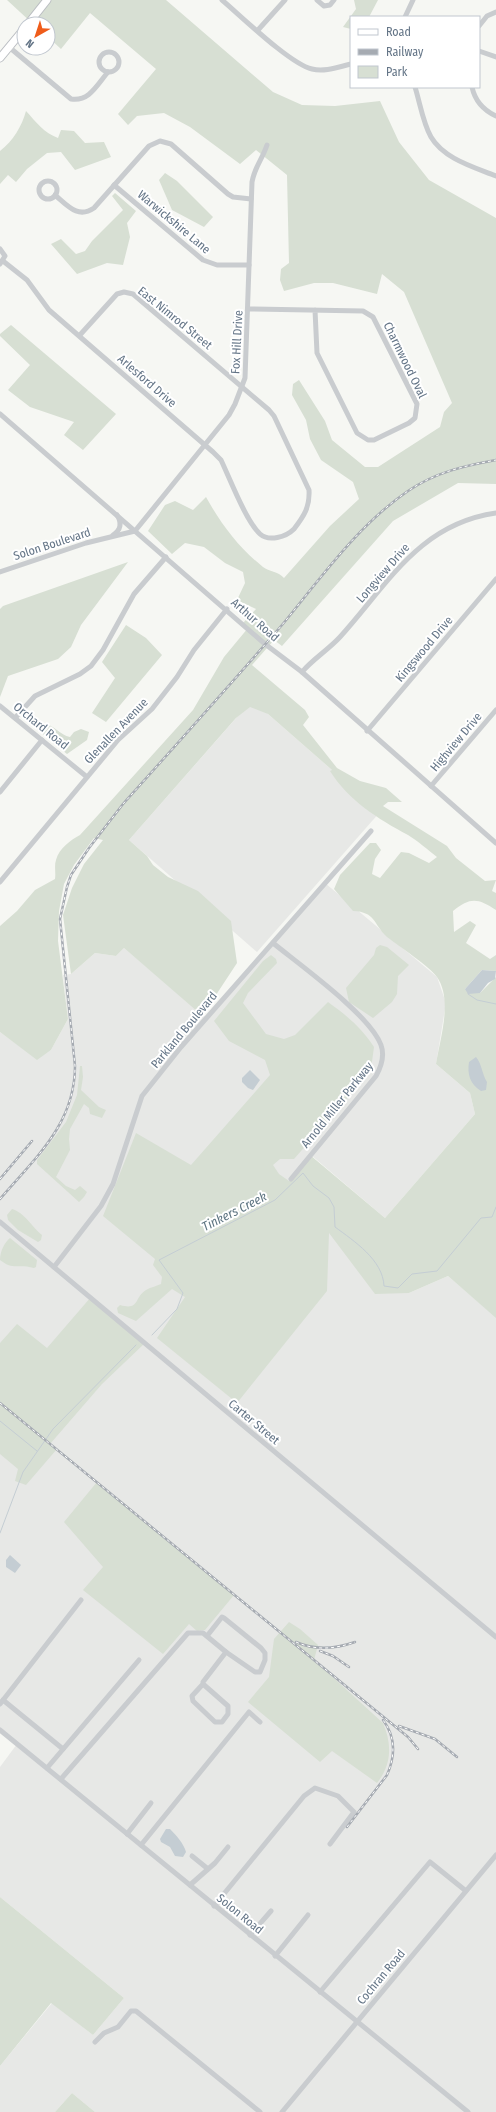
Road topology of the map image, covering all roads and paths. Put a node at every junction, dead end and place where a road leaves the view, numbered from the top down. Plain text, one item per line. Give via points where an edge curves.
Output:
1 (47, 0) edge
2 (222, 0) edge
3 (285, 0) edge
4 (317, 0) edge
5 (334, 0) edge
6 (413, 0) edge
7 (496, 12) edge
8 (34, 16) edge
9 (405, 16) edge
10 (480, 25) edge
11 (258, 30) junction
12 (16, 39) edge
13 (9, 47) junction
14 (480, 51) edge
15 (496, 57) edge
16 (0, 58) edge
17 (350, 64) edge
18 (108, 72) junction
19 (415, 88) edge
20 (472, 88) edge
21 (496, 116) edge
22 (267, 145) dead end
23 (496, 176) edge
24 (114, 185) junction
25 (55, 196) dead end
26 (251, 199) junction
27 (0, 249) edge
28 (1, 263) edge
29 (249, 265) junction
30 (249, 309) junction
31 (315, 310) junction
32 (80, 336) junction
33 (242, 387) junction
34 (0, 414) edge
35 (205, 444) junction
36 (116, 512) junction
37 (496, 513) edge
38 (135, 531) junction
39 (257, 531) joint
40 (111, 536) junction
41 (166, 557) junction
42 (0, 572) edge
43 (496, 579) edge
44 (227, 609) junction
45 (302, 672) junction
46 (0, 706) edge
47 (495, 713) edge
48 (15, 718) junction
49 (367, 731) junction
50 (42, 740) junction
51 (87, 777) junction
52 (431, 786) junction
53 (0, 792) edge
54 (371, 831) dead end
55 (496, 843) edge
56 (0, 882) edge
57 (273, 943) junction
58 (291, 1179) dead end
59 (0, 1222) edge
60 (54, 1267) junction
61 (81, 1600) dead end
62 (206, 1636) junction
63 (496, 1637) edge
64 (226, 1652) junction
65 (139, 1660) dead end
66 (203, 1684) junction
67 (2, 1702) edge
68 (260, 1722) dead end
69 (0, 1730) edge
70 (63, 1749) junction
71 (47, 1768) junction
72 (61, 1779) junction
73 (151, 1803) dead end
74 (127, 1834) junction
75 (330, 1844) dead end
76 (141, 1845) junction
77 (228, 1847) dead end
78 (496, 1855) edge
79 (192, 1856) dead end
80 (208, 1869) junction
81 (190, 1885) junction
82 (466, 1891) junction
83 (214, 1906) junction
84 (271, 1910) dead end
85 (308, 1916) dead end
86 (250, 1935) junction
87 (275, 1956) junction
88 (320, 1992) junction
89 (356, 2023) junction
90 (95, 2042) dead end
91 (260, 2112) edge
92 (282, 2112) edge
93 (468, 2112) edge

1 - 8 main road
2 - 11 street
3 - 11 street
4 - 5 street via 324,6 330,5
6 - 9 street
7 - 10 street via 487,16
11 - 17 street via 295,62 305,66 322,70
12 - 13 main road
13 - 16 main road
13 - 18 street via 71,99 86,98
14 - 15 street
18 - 18 street via 118,69 120,62 118,55 112,52 102,54 99,60 100,67
19 - 23 street via 430,136 436,145 454,158
20 - 21 street via 478,103
22 - 26 street, Fox Hill Drive via 264,155 254,169
24 - 25 street via 94,208 87,212 73,211
24 - 26 street via 149,146 154,142 166,142 228,194
24 - 29 street, Warwickshire Lane via 203,260 217,265
26 - 29 street, Fox Hill Drive
27 - 28 street, Arlesford Drive via 4,254
28 - 32 street, Arlesford Drive via 27,280 46,307
29 - 30 street, Fox Hill Drive
30 - 31 street, Charmwood Oval
30 - 33 street, Fox Hill Drive via 247,367
31 - 31 street, Charmwood Oval via 317,353 357,433 368,440 374,440 410,424 417,404 373,317 363,311
32 - 33 street, East Nimrod Street via 117,294 133,294
32 - 35 street, Arlesford Drive
33 - 35 street, Fox Hill Drive via 229,415
33 - 39 street, East Nimrod Street via 274,416 309,490 310,499 306,513 291,532 284,536 268,538
34 - 36 street, Arthur Road
35 - 38 street, Fox Hill Drive
35 - 39 street, Arlesford Drive via 221,460
36 - 38 street, Arthur Road
36 - 40 street via 121,524
37 - 45 street, Longview Drive via 459,522 417,548 338,638
38 - 40 street, Solon Boulevard
38 - 41 street, Arthur Road
40 - 42 street, Solon Boulevard via 86,542
41 - 44 street, Arthur Road
41 - 48 street via 134,594 104,650 91,666 35,696
43 - 49 street, Kingswood Drive
44 - 45 street, Arthur Road via 265,644
44 - 51 street, Glenallen Avenue via 152,709 118,740
45 - 49 street, Arthur Road
46 - 48 street, Orchard Road
47 - 52 street, Highview Drive
48 - 50 street, Orchard Road
49 - 52 street, Arthur Road
50 - 51 street, Orchard Road
50 - 53 street
51 - 56 street, Glenallen Avenue
52 - 55 street, Arthur Road
54 - 57 street, Parkland Boulevard
57 - 58 street, Arnold Miller Parkway via 366,1021 382,1045 382,1065 376,1076
57 - 60 street, Parkland Boulevard via 181,1047 142,1096 116,1179 101,1206
59 - 60 street, Carter Street
60 - 63 street, Carter Street
61 - 67 street
62 - 64 street
62 - 64 street via 222,1617 224,1618 265,1653 263,1667 260,1672 255,1672
62 - 72 street via 203,1633 188,1633
64 - 66 street
65 - 70 street
66 - 66 street via 228,1706 228,1714 222,1722 215,1722 193,1701 192,1696
67 - 70 street
68 - 76 street via 249,1712
69 - 71 street, Solon Road
70 - 71 street
71 - 72 street, Solon Road
72 - 74 street, Solon Road
73 - 74 street
74 - 76 street, Solon Road
75 - 83 street via 354,1812 338,1796 314,1788 304,1796
76 - 81 street, Solon Road
77 - 80 street
78 - 82 street, Cochran Road
79 - 80 street
80 - 81 street
81 - 83 street, Solon Road
82 - 88 street via 430,1862
82 - 89 street, Cochran Road
83 - 86 street, Solon Road
84 - 86 street
85 - 87 street
86 - 87 street, Solon Road
87 - 88 street, Solon Road
88 - 89 street, Solon Road
89 - 92 street, Cochran Road
89 - 93 street, Solon Road
90 - 91 street via 104,2033 118,2027 131,2011 136,2011

